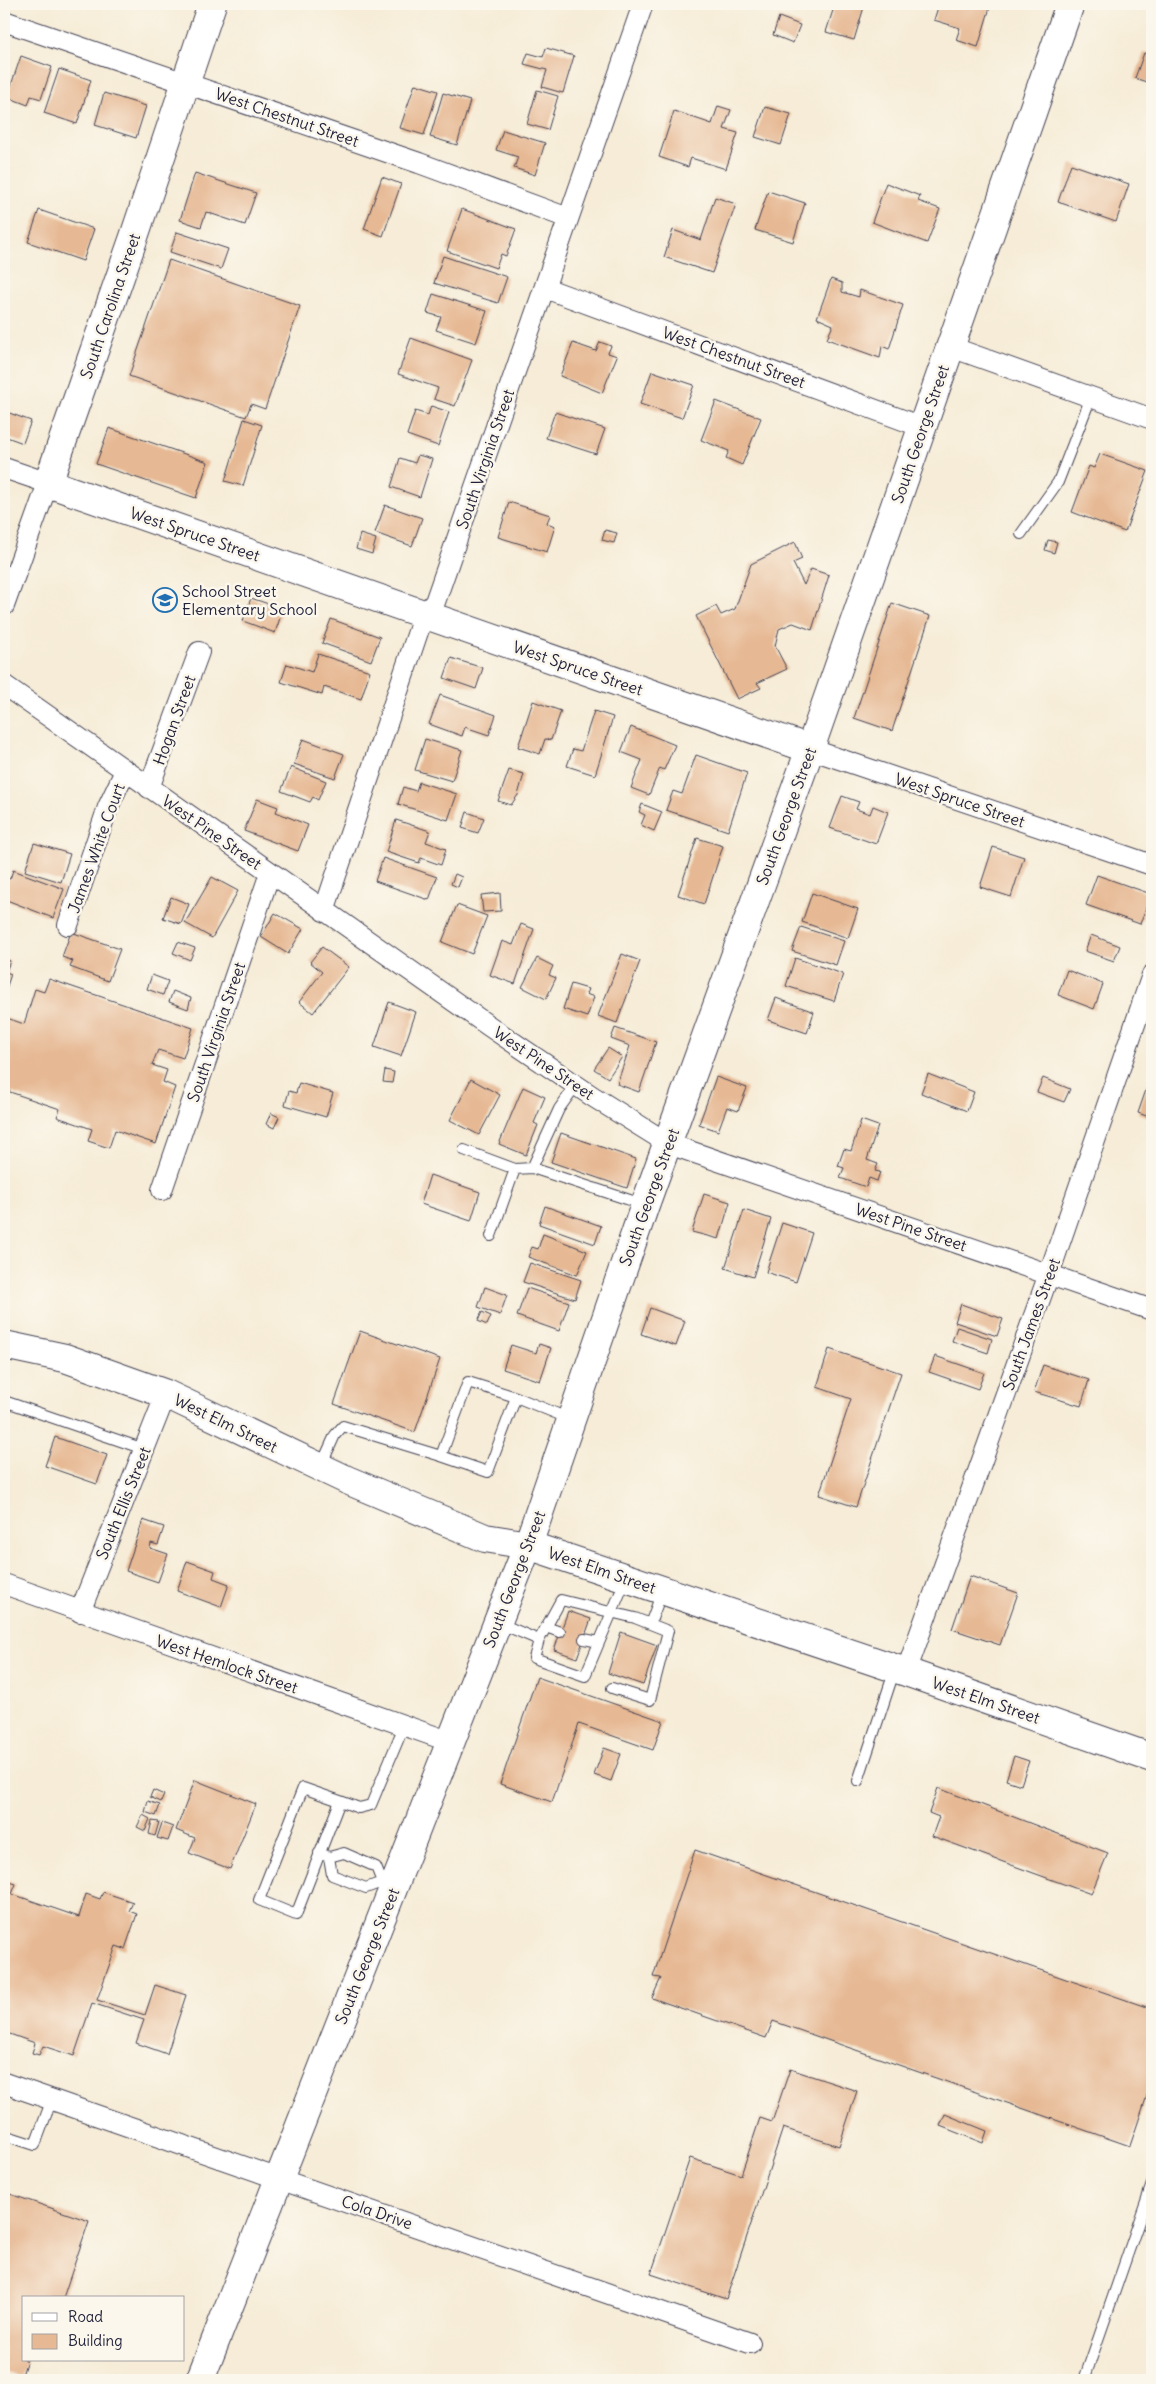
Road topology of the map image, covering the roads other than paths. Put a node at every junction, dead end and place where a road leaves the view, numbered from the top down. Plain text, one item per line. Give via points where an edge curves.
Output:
1 (212, 4) edge
2 (643, 4) edge
3 (1070, 4) edge
4 (4, 22) edge
5 (185, 82) junction
6 (568, 218) junction
7 (545, 288) junction
8 (951, 347) junction
9 (1092, 397) junction
10 (1152, 419) edge
11 (922, 427) junction
12 (4, 468) edge
13 (48, 483) junction
14 (1021, 534) dead end
15 (4, 606) edge
16 (424, 614) junction
17 (199, 652) dead end
18 (4, 684) edge
19 (810, 749) junction
20 (125, 771) junction
21 (150, 788) junction
22 (1152, 865) edge
23 (270, 873) junction
24 (324, 911) junction
25 (68, 925) dead end
26 (1152, 975) edge
27 (576, 1085) junction
28 (669, 1144) junction
29 (464, 1150) dead end
30 (532, 1168) junction
31 (515, 1169) junction
32 (162, 1190) dead end
33 (646, 1206) junction
34 (491, 1236) dead end
35 (1049, 1274) junction
36 (1152, 1310) edge
37 (4, 1345) edge
38 (166, 1394) junction
39 (516, 1397) junction
40 (4, 1401) edge
41 (571, 1419) junction
42 (144, 1449) junction
43 (442, 1456) junction
44 (320, 1467) junction
45 (528, 1545) junction
46 (626, 1578) junction
47 (4, 1584) edge
48 (663, 1590) junction
49 (80, 1612) junction
50 (612, 1612) junction
51 (498, 1623) junction
52 (650, 1624) junction
53 (546, 1627) junction
54 (560, 1632) dead end
55 (584, 1639) dead end
56 (539, 1640) junction
57 (599, 1642) junction
58 (901, 1670) junction
59 (612, 1688) dead end
60 (404, 1726) junction
61 (451, 1742) junction
62 (1152, 1758) edge
63 (858, 1781) dead end
64 (340, 1801) junction
65 (319, 1854) junction
66 (329, 1858) junction
67 (388, 1885) junction
68 (4, 2083) edge
69 (52, 2099) junction
70 (4, 2135) edge
71 (279, 2178) junction
72 (1152, 2184) edge
73 (750, 2343) dead end
74 (200, 2380) edge
75 (1084, 2380) edge

1 - 5 main road, South Carolina Street
2 - 6 street, South Virginia Street
3 - 8 main road, South George Street
4 - 5 street, West Chestnut Street
5 - 6 street, West Chestnut Street
5 - 13 main road, South Carolina Street
6 - 7 street, South Virginia Street
7 - 11 street, West Chestnut Street
7 - 16 street, South Virginia Street via 435,602
8 - 9 street
8 - 11 main road, South George Street
9 - 10 street
9 - 14 lane via 1058,482
11 - 19 main road, South George Street
12 - 13 street, West Spruce Street
13 - 15 street, South Carolina Street
13 - 16 main road, West Spruce Street
16 - 19 main road, West Spruce Street
16 - 24 street, South Virginia Street
17 - 21 street, Hogan Street
18 - 20 street, West Pine Street
19 - 22 street, West Spruce Street
19 - 28 main road, South George Street
20 - 21 street, West Pine Street
20 - 25 street, James White Court via 108,807
21 - 23 street, West Pine Street
23 - 24 street, West Pine Street
23 - 32 street, South Virginia Street
24 - 27 street, West Pine Street
26 - 35 street, South James Street
27 - 28 street, West Pine Street
27 - 30 lane via 559,1108
28 - 33 main road, South George Street
28 - 35 street, West Pine Street
29 - 31 lane
30 - 31 lane
30 - 33 lane
31 - 34 lane
33 - 41 main road, South George Street
35 - 36 street, West Pine Street
35 - 58 street, South James Street
37 - 38 main road, West Elm Street via 65,1358
38 - 42 street, South Ellis Street
38 - 44 main road, West Elm Street
39 - 41 lane
39 - 43 lane via 468,1382
39 - 43 lane via 488,1472
40 - 42 lane
41 - 45 main road, South George Street
42 - 49 street, South Ellis Street
43 - 44 lane via 343,1426 335,1435
44 - 45 main road, West Elm Street via 485,1538
45 - 46 main road, West Elm Street
45 - 51 main road, South George Street
46 - 48 main road, West Elm Street
46 - 50 lane
47 - 49 street, West Hemlock Street
48 - 52 lane
48 - 58 main road, West Elm Street
49 - 60 street, West Hemlock Street
50 - 52 lane
50 - 53 lane via 561,1600
50 - 57 lane
51 - 56 lane
51 - 61 main road, South George Street
52 - 59 lane via 668,1631 650,1700
53 - 54 lane
53 - 56 lane
55 - 57 lane
56 - 57 lane via 534,1658 585,1676
58 - 62 main road, West Elm Street
58 - 63 lane
60 - 61 street, West Hemlock Street
60 - 64 lane via 371,1805 359,1808
61 - 67 main road, South George Street
64 - 65 lane
64 - 65 lane via 303,1788 259,1900 296,1915
65 - 66 lane
66 - 67 lane via 344,1854 376,1867
66 - 67 lane via 332,1875 366,1888
67 - 71 main road, South George Street
68 - 69 street, Cola Drive
69 - 70 lane via 35,2145
69 - 71 street, Cola Drive
71 - 73 street, Cola Drive
71 - 74 main road, South George Street
72 - 75 lane

